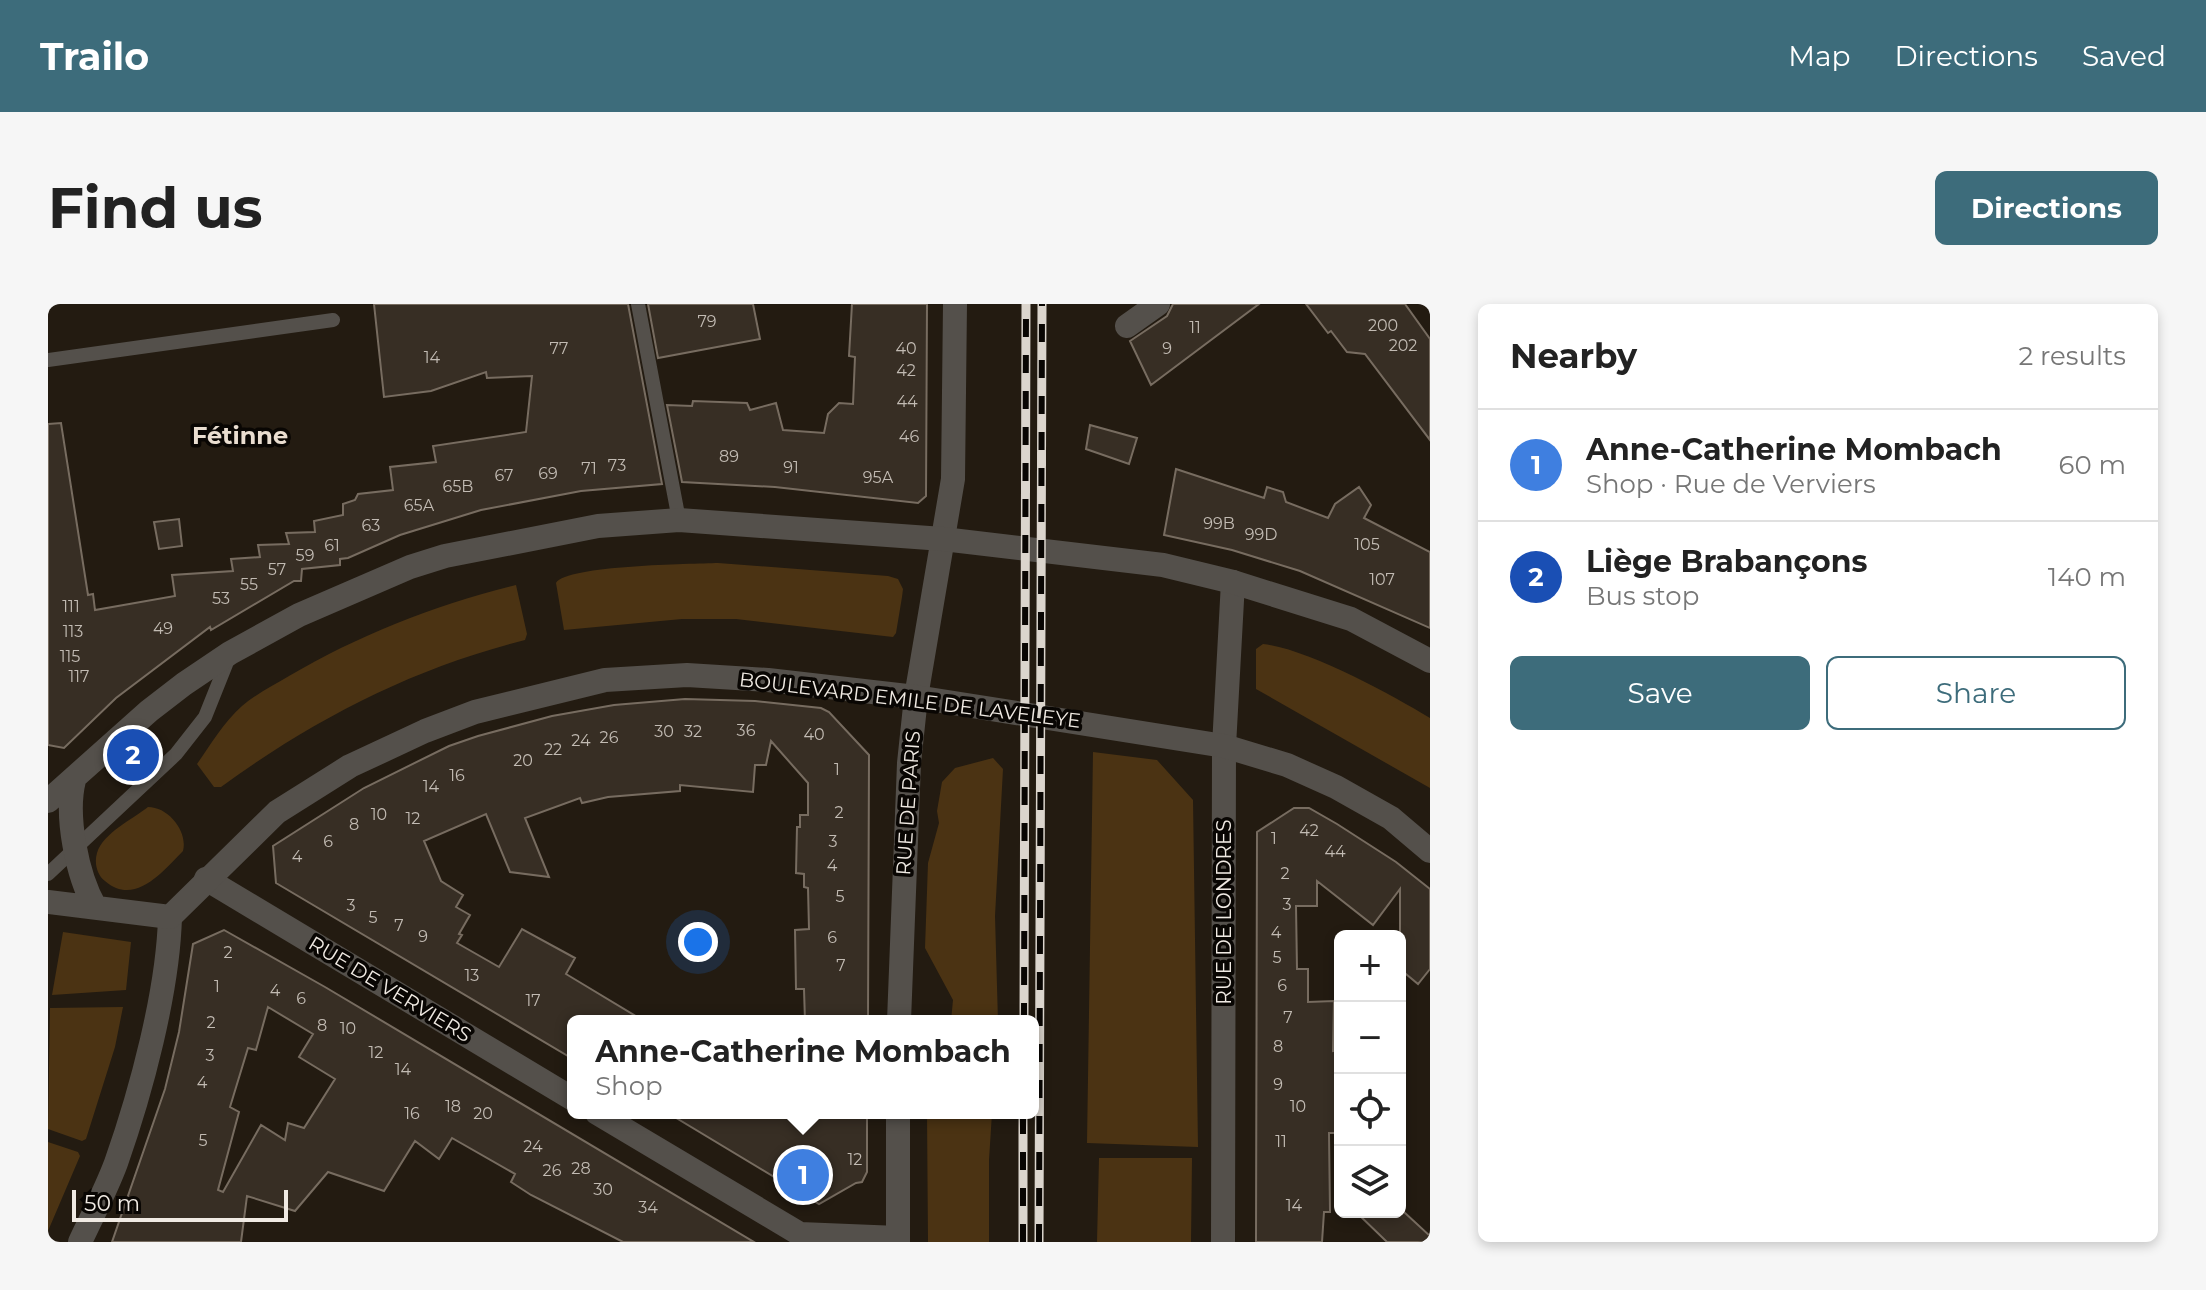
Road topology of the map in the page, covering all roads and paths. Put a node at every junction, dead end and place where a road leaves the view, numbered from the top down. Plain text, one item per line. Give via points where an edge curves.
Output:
1 (638, 304) edge
2 (955, 304) edge
3 (1158, 304) edge
4 (333, 320) dead end
5 (1127, 326) dead end
6 (48, 360) edge
7 (679, 520) junction
8 (943, 539) junction
9 (1233, 582) junction
10 (230, 653) junction
11 (1430, 661) edge
12 (916, 697) junction
13 (1224, 746) junction
14 (74, 780) junction
15 (48, 801) edge
16 (77, 848) junction
17 (1430, 851) edge
18 (48, 874) edge
19 (206, 879) junction
20 (48, 902) edge
21 (95, 907) junction
22 (170, 917) junction
23 (899, 1015) edge
24 (567, 1095) edge
25 (607, 1119) edge
26 (898, 1119) edge
27 (800, 1238) edge
28 (898, 1240) edge
29 (80, 1242) edge
30 (1223, 1242) edge

1 - 7 lane
2 - 8 street, RUE DE PARIS via 953,479
3 - 5 street
4 - 6 lane
7 - 8 street
7 - 10 street via 598,526 421,563 299,615
8 - 9 street via 1163,565
8 - 12 street, RUE DE PARIS
9 - 11 street via 1351,619
9 - 13 street, RUE DE LONDRES
10 - 14 street via 149,711
10 - 16 lane via 205,717 176,754
12 - 13 street, BOULEVARD EMILE DE LAVELEYE
12 - 19 street, BOULEVARD EMILE DE LAVELEYE via 687,675 605,680 562,689 475,712 350,766 277,812
12 - 23 street, RUE DE PARIS
13 - 17 street, BOULEVARD EMILE DE LAVELEYE via 1336,787 1391,818
13 - 30 street, RUE DE LONDRES
14 - 15 street
14 - 16 street via 69,808
16 - 18 lane
16 - 21 street via 82,879
19 - 22 street, BOULEVARD EMILE DE LAVELEYE
19 - 24 street, RUE DE VERVIERS
20 - 21 street
21 - 22 street
22 - 29 street via 168,951 134,1106 115,1166
25 - 27 street
26 - 28 street
27 - 28 street

